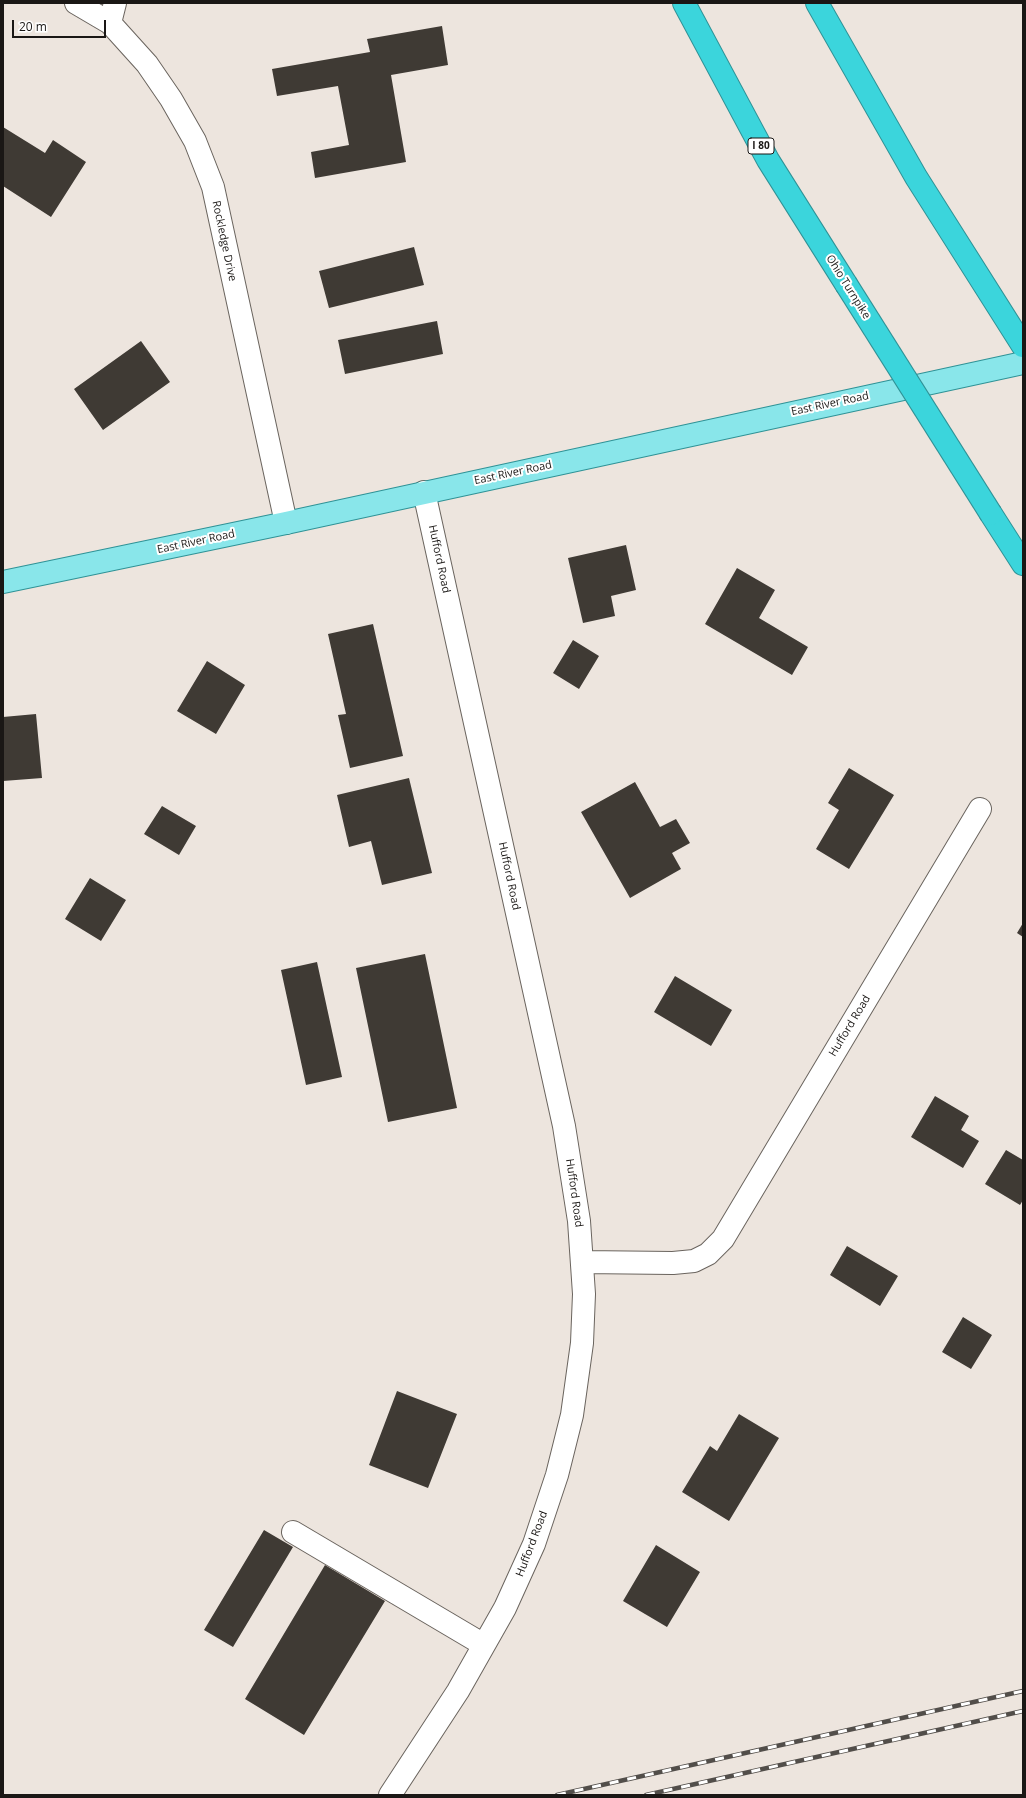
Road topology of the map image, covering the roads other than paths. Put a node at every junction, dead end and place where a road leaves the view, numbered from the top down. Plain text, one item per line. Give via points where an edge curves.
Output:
1 (76, 3) edge
2 (684, 3) edge
3 (817, 3) edge
4 (112, 13) edge
5 (1023, 346) edge
6 (1023, 363) edge
7 (424, 492) junction
8 (286, 523) junction
9 (1023, 564) edge
10 (3, 582) edge
11 (980, 809) dead end
12 (582, 1262) junction
13 (293, 1532) dead end
14 (484, 1645) junction
15 (390, 1795) edge

1 - 4 street, Rockledge Drive
2 - 9 highway, Ohio Turnpike / I 80, bridge via 768,160
3 - 5 highway via 916,177
4 - 8 street, Rockledge Drive via 171,99 195,141 212,187
6 - 7 main road, East River Road
7 - 8 main road, East River Road
7 - 12 street, Hufford Road via 564,1126 579,1222
8 - 10 main road, East River Road
11 - 12 street, Hufford Road via 723,1238 708,1254 694,1261
12 - 14 street, Hufford Road via 582,1343 572,1415 557,1475 534,1544 505,1608
13 - 14 street
14 - 15 street, Hufford Road

